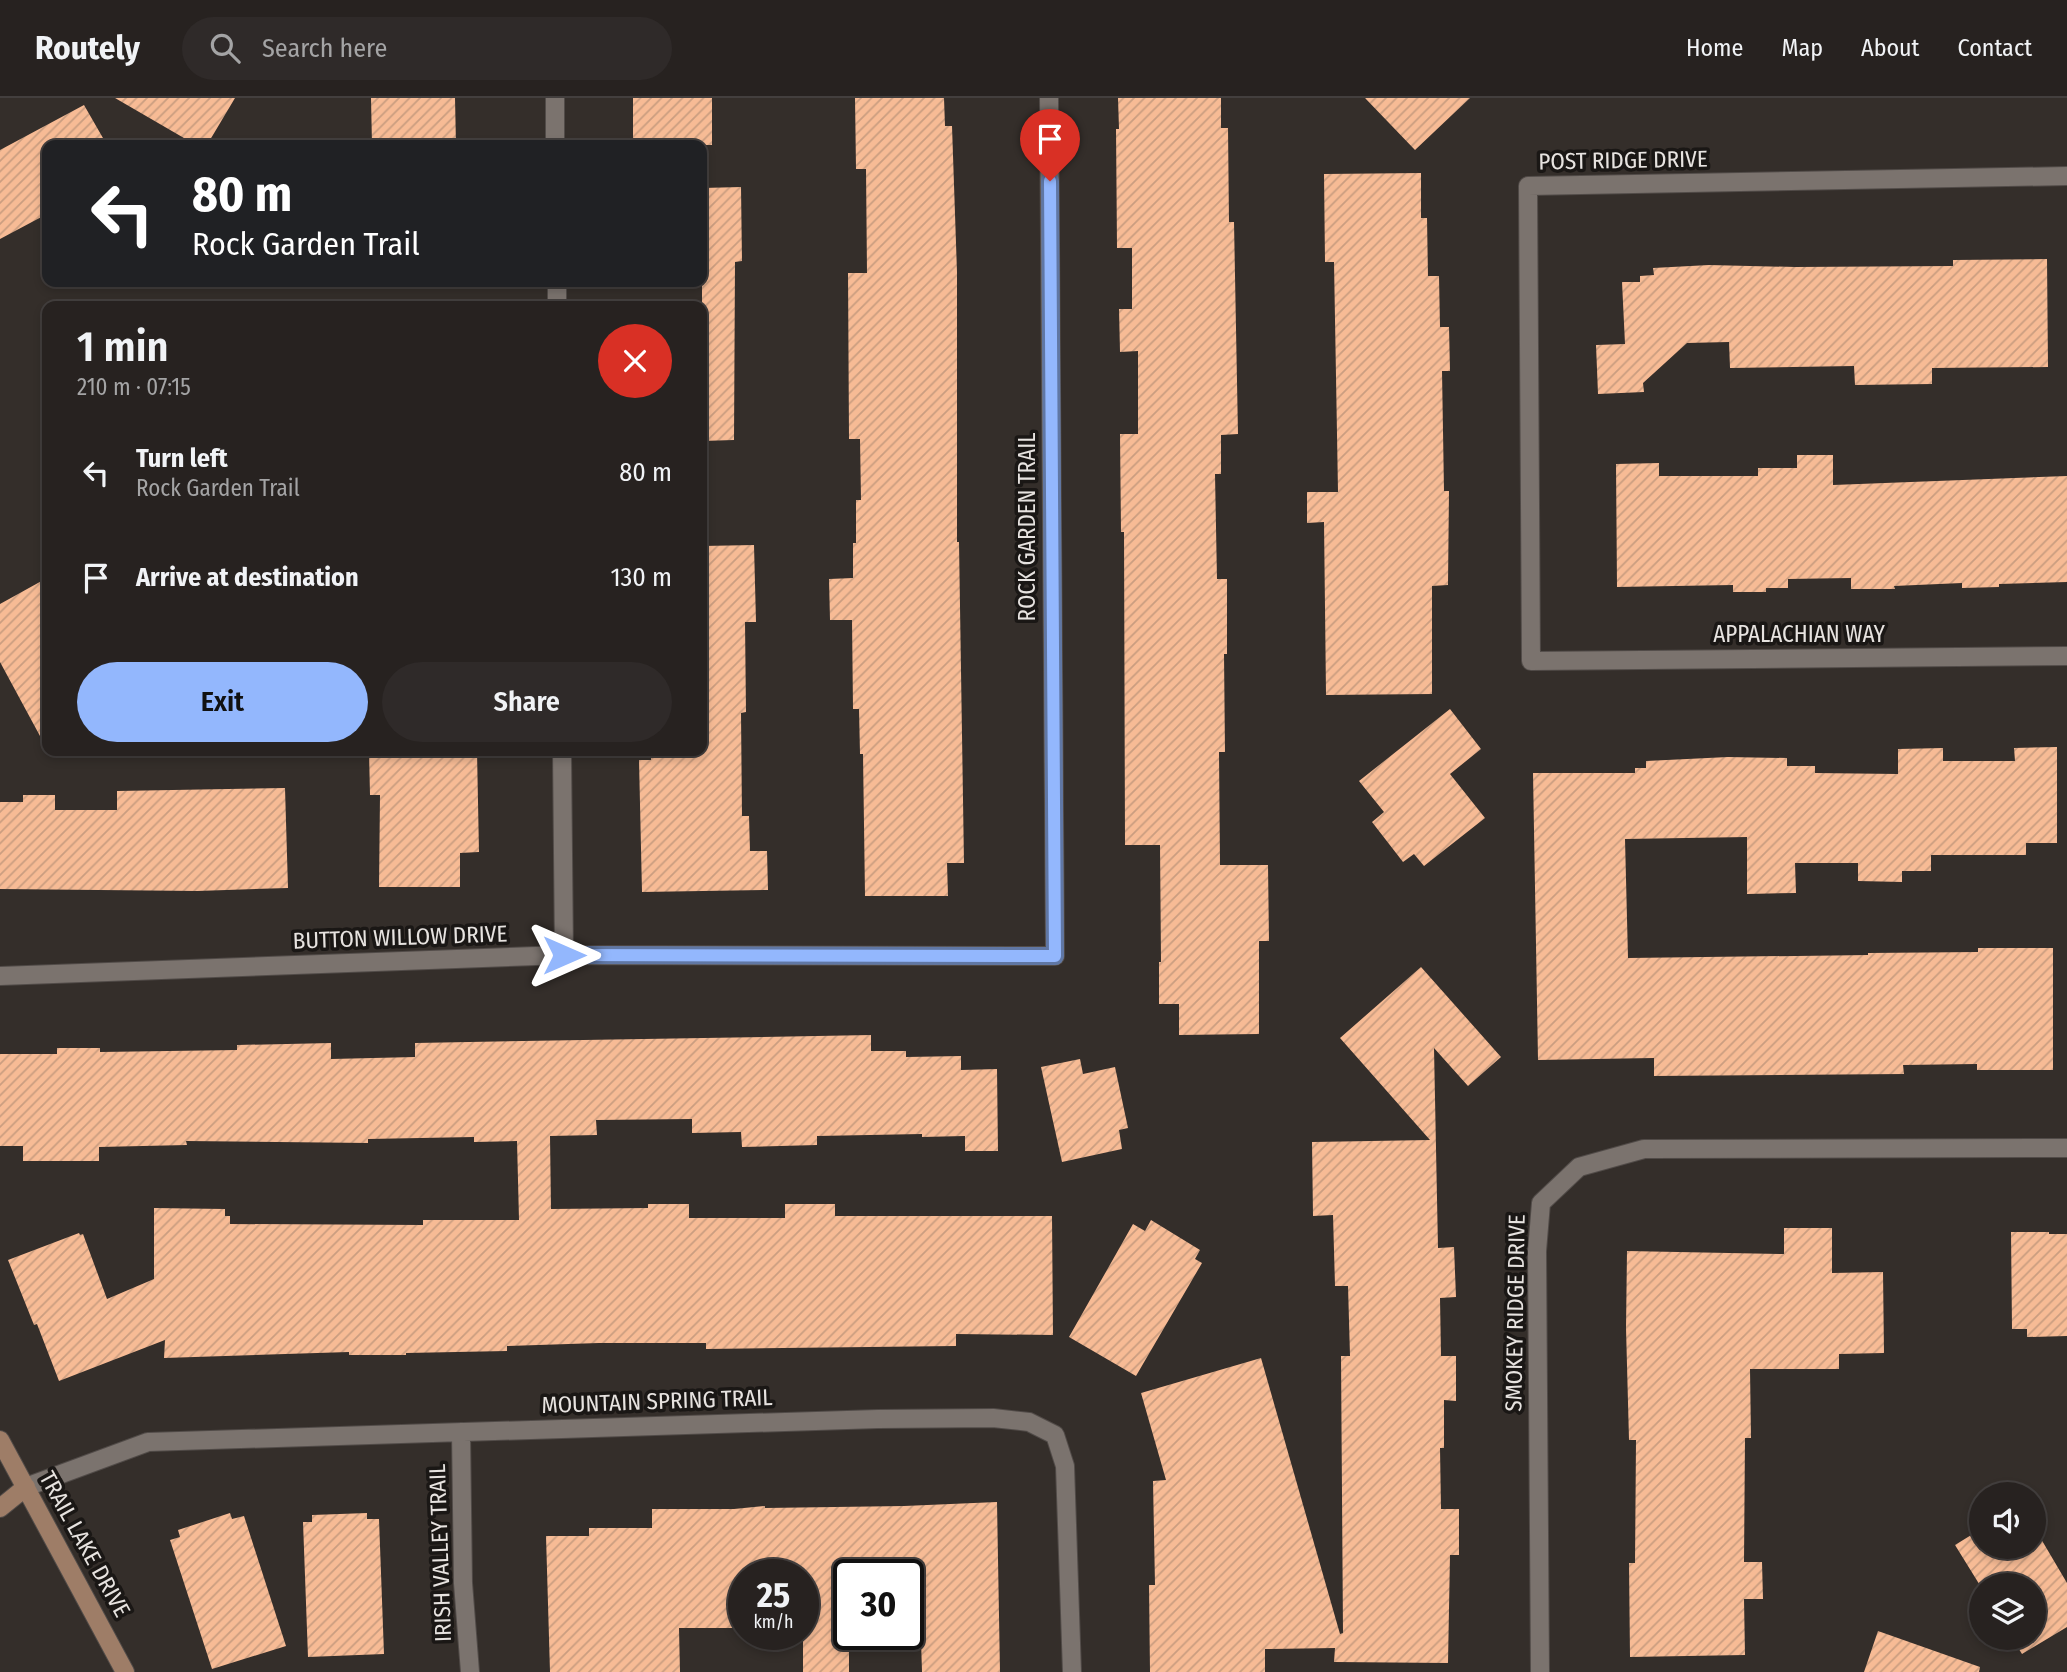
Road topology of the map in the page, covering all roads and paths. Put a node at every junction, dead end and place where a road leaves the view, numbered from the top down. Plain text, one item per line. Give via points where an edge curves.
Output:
1 (555, 98) edge
2 (1049, 98) edge
3 (555, 140) edge
4 (2067, 176) edge
5 (2067, 656) edge
6 (1531, 661) joint
7 (562, 756) edge
8 (564, 955) junction
9 (1055, 956) joint
10 (0, 976) edge
11 (2067, 1148) edge
12 (460, 1432) junction
13 (0, 1440) edge
14 (26, 1488) junction
15 (0, 1507) edge
16 (125, 1672) edge
17 (470, 1672) edge
18 (1072, 1672) edge
19 (1540, 1672) edge

1 - 3 street
2 - 9 street, ROCK GARDEN TRAIL
4 - 6 street, POST RIDGE DRIVE via 1528,186
5 - 6 street, APPALACHIAN WAY
7 - 8 street
8 - 9 street, BUTTON WILLOW DRIVE
8 - 10 street, BUTTON WILLOW DRIVE
11 - 19 street, SMOKEY RIDGE DRIVE via 1644,1149 1579,1167 1541,1203 1537,1251
12 - 14 street, MOUNTAIN SPRING TRAIL via 148,1442
12 - 17 street, IRISH VALLEY TRAIL
12 - 18 street, MOUNTAIN SPRING TRAIL via 878,1419 1029,1422 1055,1435 1065,1466
13 - 14 street, TRAIL LAKE DRIVE
14 - 15 street
14 - 16 street, TRAIL LAKE DRIVE

